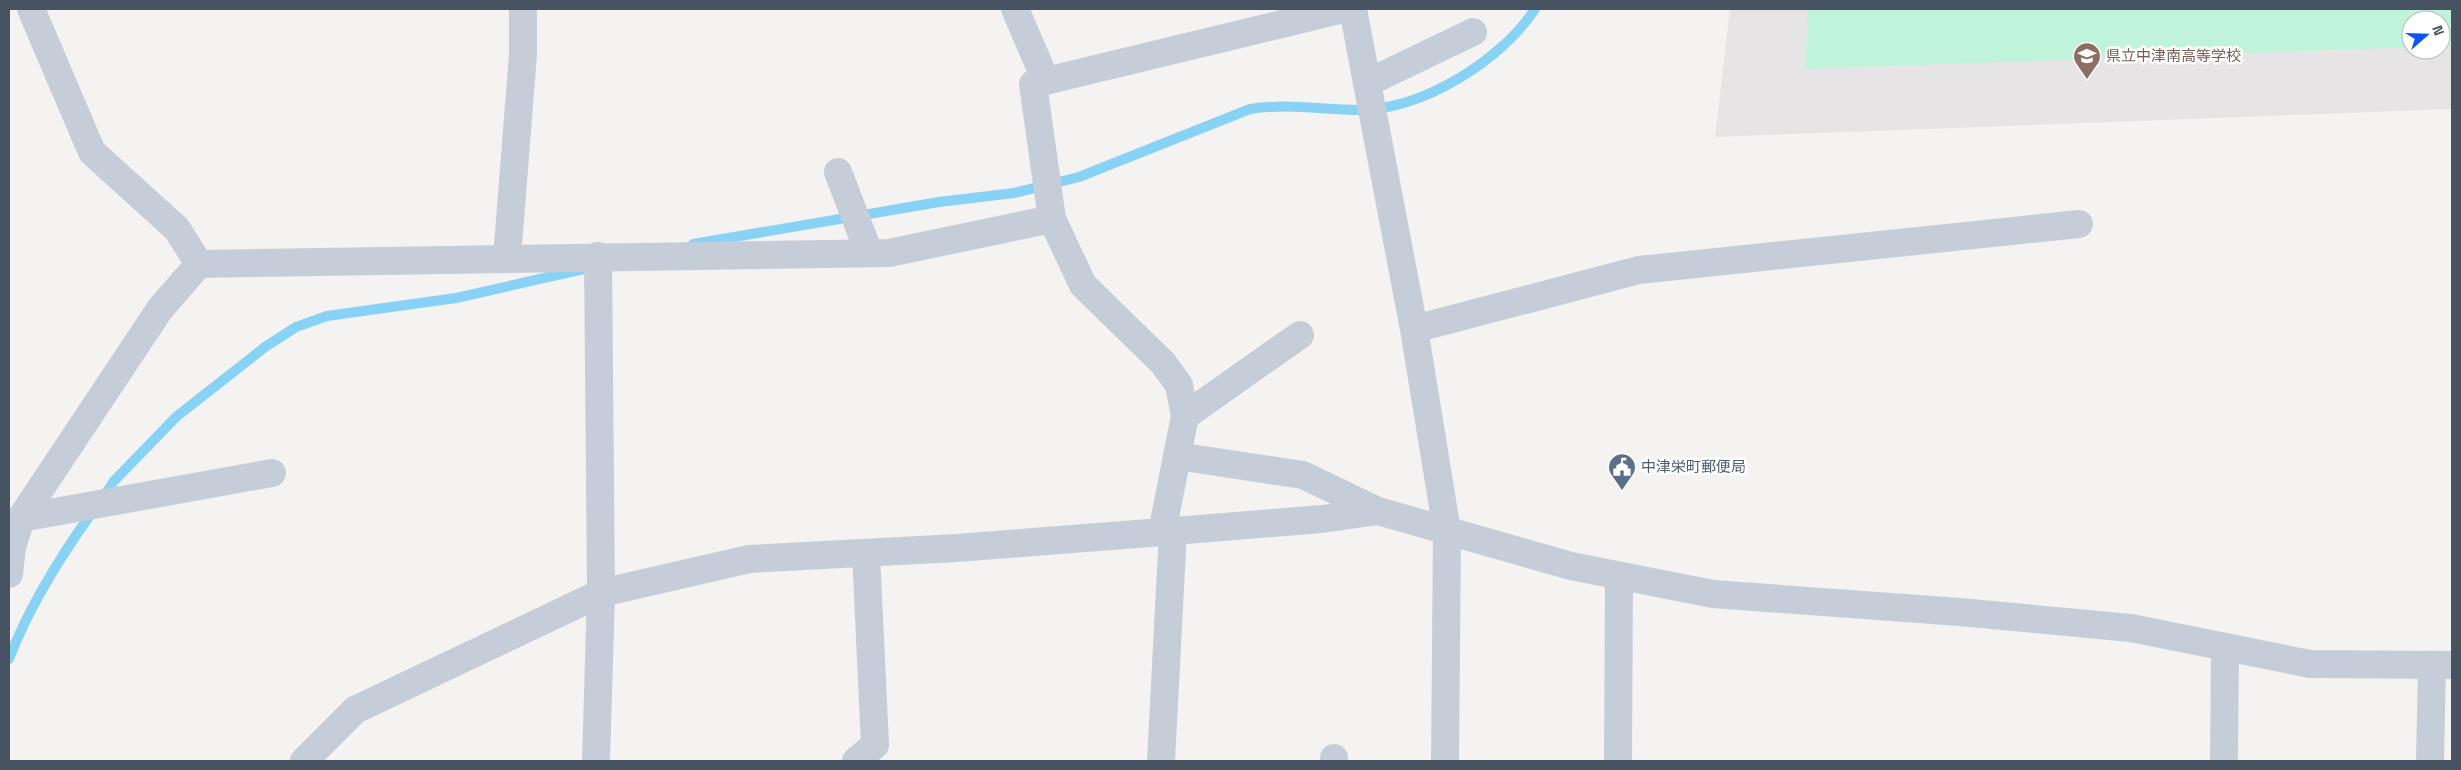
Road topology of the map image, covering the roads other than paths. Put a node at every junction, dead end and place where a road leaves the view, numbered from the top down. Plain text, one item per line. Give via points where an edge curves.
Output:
1 (31, 9) edge
2 (523, 9) edge
3 (1015, 9) edge
4 (1344, 9) edge
5 (1353, 9) edge
6 (1473, 32) dead end
7 (1046, 81) junction
8 (1367, 83) junction
9 (838, 172) dead end
10 (1052, 219) junction
11 (2079, 224) dead end
12 (868, 253) junction
13 (598, 256) junction
14 (507, 258) junction
15 (200, 264) junction
16 (1414, 329) junction
17 (1300, 335) dead end
18 (1185, 416) junction
19 (1177, 456) junction
20 (272, 473) dead end
21 (1378, 511) junction
22 (21, 518) junction
23 (1447, 530) junction
24 (1168, 532) junction
25 (866, 553) junction
26 (9, 574) edge
27 (1618, 576) junction
28 (601, 593) junction
29 (2225, 648) junction
30 (2442, 665) edge
31 (304, 761) edge
32 (596, 761) edge
33 (856, 761) edge
34 (1161, 761) edge
35 (1446, 761) edge
36 (1618, 761) edge
37 (2224, 761) edge
38 (2430, 761) edge

1 - 15 street via 92,152 177,229
2 - 14 street via 524,54
3 - 7 street
4 - 7 street
5 - 8 street
6 - 8 street
7 - 10 street via 1033,84
8 - 16 street
9 - 12 street
10 - 12 street via 889,253
10 - 18 street via 1083,285 1163,363 1179,385
11 - 16 street via 1640,270
12 - 13 street
13 - 14 street
13 - 28 street
14 - 15 street
15 - 22 street via 160,309
16 - 23 street
17 - 18 street
18 - 19 street
19 - 21 street via 1303,476
19 - 24 street
20 - 22 street
21 - 23 street
21 - 24 street
22 - 26 street via 12,547
23 - 27 street via 1571,566
23 - 35 street
24 - 25 street
24 - 34 street
25 - 28 street via 749,559
25 - 33 street via 875,745
27 - 29 street via 1712,594 2131,628
27 - 36 street
28 - 31 street via 355,710
28 - 32 street
29 - 30 street via 2310,664
29 - 37 street
30 - 38 street

